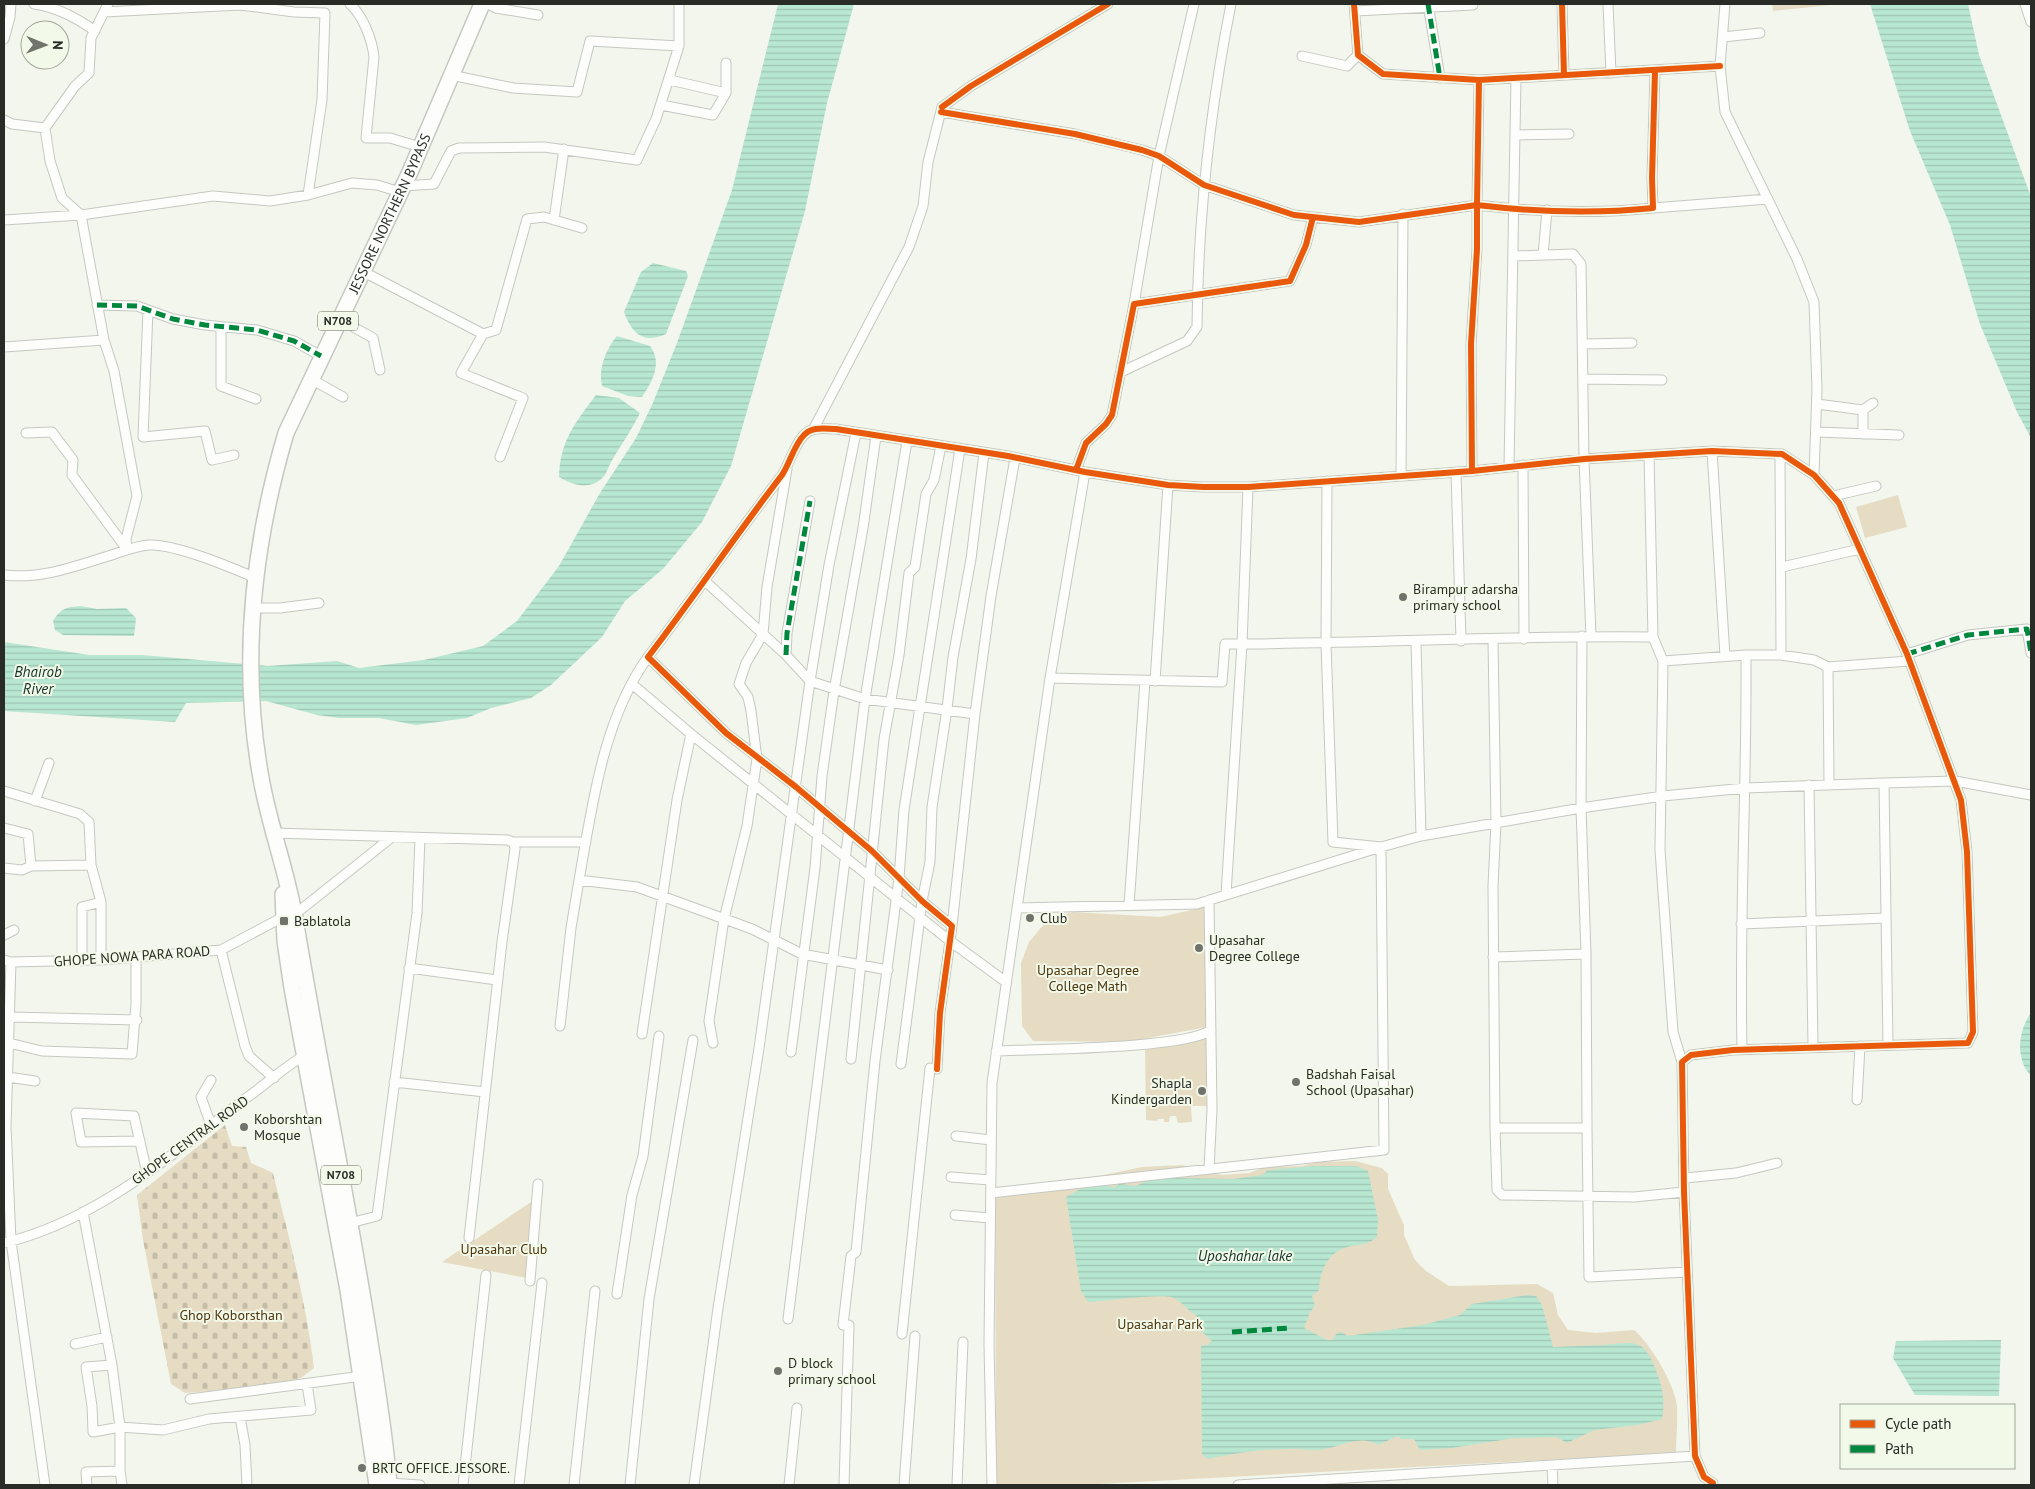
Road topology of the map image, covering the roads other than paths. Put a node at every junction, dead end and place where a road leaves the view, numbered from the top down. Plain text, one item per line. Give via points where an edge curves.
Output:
1 (11, 4) edge
2 (34, 4) edge
3 (350, 4) edge
4 (482, 4) edge
5 (488, 4) edge
6 (679, 4) edge
7 (1108, 4) edge
8 (1194, 4) edge
9 (1231, 4) edge
10 (1562, 4) edge
11 (1608, 4) edge
12 (1725, 4) edge
13 (2025, 4) edge
14 (1429, 5) edge
15 (1473, 5) edge
16 (1355, 7) edge
17 (106, 8) edge
18 (538, 15) dead end
19 (2031, 22) edge
20 (94, 31) junction
21 (1760, 33) dead end
22 (1723, 37) junction
23 (4, 39) edge
24 (679, 46) junction
25 (1358, 55) junction
26 (1302, 56) dead end
27 (726, 63) dead end
28 (1720, 66) junction
29 (1655, 71) junction
30 (1611, 73) junction
31 (451, 75) junction
32 (1564, 75) junction
33 (1440, 78) junction
34 (1516, 78) junction
35 (670, 80) junction
36 (1479, 80) junction
37 (726, 93) junction
38 (661, 106) junction
39 (941, 112) junction
40 (4, 120) edge
41 (45, 128) junction
42 (1568, 134) dead end
43 (1515, 135) junction
44 (420, 147) junction
45 (564, 149) junction
46 (1159, 156) junction
47 (1204, 184) junction
48 (401, 189) junction
49 (308, 195) junction
50 (1768, 199) junction
51 (1476, 205) junction
52 (1654, 208) junction
53 (1514, 209) junction
54 (1547, 210) junction
55 (1403, 214) junction
56 (80, 215) junction
57 (1313, 217) junction
58 (4, 220) edge
59 (554, 220) junction
60 (582, 228) dead end
61 (1543, 255) junction
62 (1513, 256) junction
63 (362, 271) junction
64 (1197, 293) junction
65 (1134, 304) junction
66 (97, 305) junction
67 (148, 310) junction
68 (339, 319) junction
69 (221, 328) junction
70 (483, 334) junction
71 (104, 340) junction
72 (1632, 343) dead end
73 (1583, 344) junction
74 (4, 347) edge
75 (321, 356) junction
76 (380, 370) dead end
77 (1121, 372) junction
78 (310, 379) junction
79 (1583, 379) junction
80 (1662, 380) dead end
81 (343, 397) dead end
82 (256, 399) dead end
83 (1873, 403) dead end
84 (1817, 404) junction
85 (1863, 410) junction
86 (814, 428) junction
87 (1816, 432) junction
88 (26, 433) dead end
89 (856, 433) junction
90 (1863, 434) junction
91 (1899, 435) dead end
92 (876, 436) junction
93 (907, 441) junction
94 (940, 446) junction
95 (960, 449) junction
96 (1712, 451) junction
97 (984, 453) junction
98 (1780, 454) junction
99 (1649, 455) junction
100 (234, 456) dead end
101 (500, 457) dead end
102 (1015, 458) junction
103 (1584, 459) junction
104 (1523, 465) junction
105 (788, 466) junction
106 (1509, 467) junction
107 (1080, 471) junction
108 (1472, 471) junction
109 (1456, 472) junction
110 (1814, 475) junction
111 (1401, 476) junction
112 (1327, 481) junction
113 (1168, 485) junction
114 (1248, 486) junction
115 (1876, 486) dead end
116 (1833, 496) junction
117 (810, 501) dead end
118 (1860, 549) junction
119 (127, 550) junction
120 (1782, 567) junction
121 (4, 575) edge
122 (256, 578) junction
123 (706, 582) junction
124 (320, 603) dead end
125 (252, 608) junction
126 (764, 634) junction
127 (1587, 636) junction
128 (1653, 637) junction
129 (1524, 639) junction
130 (1493, 640) junction
131 (1461, 641) junction
132 (1416, 642) junction
133 (1242, 644) junction
134 (1326, 644) junction
135 (2031, 653) edge
136 (786, 655) junction
137 (1746, 655) junction
138 (1781, 655) junction
139 (1725, 656) junction
140 (648, 657) junction
141 (1908, 658) junction
142 (1663, 661) junction
143 (1828, 667) junction
144 (1050, 678) junction
145 (1145, 681) junction
146 (1155, 681) junction
147 (810, 682) junction
148 (632, 684) junction
149 (834, 691) junction
150 (865, 699) junction
151 (891, 701) junction
152 (918, 706) junction
153 (947, 709) junction
154 (975, 714) junction
155 (691, 734) junction
156 (757, 759) junction
157 (49, 763) dead end
158 (1955, 781) junction
159 (752, 783) junction
160 (1884, 783) junction
161 (1829, 784) junction
162 (1809, 785) junction
163 (796, 787) junction
164 (1745, 788) junction
165 (4, 791) edge
166 (2031, 795) edge
167 (1663, 796) junction
168 (35, 801) junction
169 (820, 806) junction
170 (1581, 808) junction
171 (792, 816) junction
172 (1496, 823) junction
173 (4, 828) edge
174 (849, 831) junction
175 (273, 833) junction
176 (1421, 836) junction
177 (392, 837) junction
178 (817, 837) junction
179 (420, 838) junction
180 (512, 842) junction
181 (586, 842) junction
182 (1381, 847) junction
183 (872, 851) junction
184 (845, 858) junction
185 (91, 865) junction
186 (31, 866) junction
187 (4, 868) edge
188 (869, 876) junction
189 (899, 878) junction
190 (579, 880) junction
191 (1226, 894) junction
192 (663, 896) junction
193 (897, 898) junction
194 (1209, 900) junction
195 (922, 901) junction
196 (101, 902) junction
197 (1129, 905) junction
198 (1017, 908) junction
199 (289, 916) junction
200 (920, 917) junction
201 (1885, 918) junction
202 (724, 919) junction
203 (1812, 921) junction
204 (1741, 924) junction
205 (952, 926) junction
206 (14, 930) dead end
207 (4, 935) edge
208 (950, 941) junction
209 (774, 942) junction
210 (222, 950) junction
211 (802, 954) junction
212 (1586, 954) junction
213 (1493, 957) junction
214 (136, 958) junction
215 (101, 960) junction
216 (834, 960) junction
217 (7, 961) edge
218 (82, 962) junction
219 (860, 964) junction
220 (409, 968) junction
221 (888, 970) junction
222 (497, 980) junction
223 (1006, 982) junction
224 (7, 1006) edge
225 (10, 1017) junction
226 (137, 1020) dead end
227 (560, 1026) dead end
228 (1211, 1030) junction
229 (642, 1034) dead end
230 (659, 1036) dead end
231 (693, 1040) dead end
232 (9, 1043) junction
233 (713, 1043) dead end
234 (1860, 1046) junction
235 (1888, 1046) junction
236 (1813, 1047) junction
237 (1742, 1049) junction
238 (996, 1050) junction
239 (791, 1052) dead end
240 (311, 1053) junction
241 (851, 1058) dead end
242 (1682, 1062) junction
243 (901, 1064) dead end
244 (8, 1077) junction
245 (274, 1078) junction
246 (211, 1080) dead end
247 (36, 1081) dead end
248 (394, 1082) junction
249 (485, 1092) junction
250 (1857, 1100) dead end
251 (211, 1125) junction
252 (5, 1126) edge
253 (1495, 1128) junction
254 (1587, 1128) junction
255 (956, 1136) dead end
256 (991, 1140) junction
257 (140, 1141) junction
258 (1777, 1162) dead end
259 (1210, 1169) junction
260 (146, 1174) junction
261 (951, 1177) dead end
262 (1685, 1178) junction
263 (990, 1180) junction
264 (538, 1184) dead end
265 (1684, 1192) junction
266 (990, 1193) junction
267 (1588, 1194) junction
268 (82, 1212) junction
269 (955, 1216) dead end
270 (990, 1218) junction
271 (350, 1223) junction
272 (469, 1238) dead end
273 (8, 1242) edge
274 (1687, 1272) junction
275 (486, 1275) dead end
276 (530, 1281) dead end
277 (542, 1283) dead end
278 (595, 1291) dead end
279 (617, 1294) dead end
280 (788, 1319) dead end
281 (902, 1334) dead end
282 (107, 1336) junction
283 (915, 1336) dead end
284 (962, 1342) dead end
285 (75, 1344) dead end
286 (112, 1365) junction
287 (362, 1376) junction
288 (307, 1384) junction
289 (190, 1398) dead end
290 (796, 1408) dead end
291 (240, 1417) junction
292 (120, 1427) junction
293 (1695, 1456) junction
294 (1552, 1466) junction
295 (120, 1471) junction
296 (1356, 1482) edge
297 (385, 1484) edge
298 (45, 1485) edge
299 (87, 1485) edge
300 (122, 1485) edge
301 (247, 1485) edge
302 (420, 1485) edge
303 (463, 1485) edge
304 (519, 1485) edge
305 (574, 1485) edge
306 (630, 1485) edge
307 (694, 1485) edge
308 (789, 1485) edge
309 (844, 1485) edge
310 (904, 1485) edge
311 (957, 1485) edge
312 (992, 1485) edge
313 (1238, 1485) edge
314 (1553, 1485) edge
315 (1713, 1485) edge

1 - 23 street
2 - 20 street via 45,5 80,20
3 - 44 street via 366,28 374,57 366,138 390,138
4 - 31 highway, JESSORE NORTHERN BYPASS / N708
5 - 18 street
6 - 24 street
7 - 39 street via 972,86 942,107
8 - 46 street
9 - 47 street via 1220,60
10 - 32 street
11 - 30 street
12 - 22 street
13 - 19 street
14 - 15 street
14 - 16 street
14 - 33 street
16 - 25 street
17 - 20 street
17 - 49 street via 240,5 325,13 322,100
20 - 41 street via 89,73 75,86
21 - 22 street
22 - 28 street
24 - 31 street via 590,41 577,92 514,88
24 - 35 street
25 - 26 street via 1347,66
25 - 33 street via 1382,74
27 - 37 street
28 - 29 street
28 - 50 street via 1725,112
29 - 30 street
29 - 52 street
30 - 32 street
31 - 44 highway, JESSORE NORTHERN BYPASS / N708
32 - 34 street
33 - 36 street
34 - 36 street
34 - 43 street
35 - 37 street
35 - 38 street
36 - 51 street
37 - 38 street via 713,115
38 - 45 street via 637,160
39 - 46 street via 1075,134
39 - 86 street via 928,162 922,206 909,247
40 - 41 street
41 - 56 street via 50,161 62,198
42 - 43 street
43 - 53 street
44 - 48 highway, JESSORE NORTHERN BYPASS / N708
45 - 48 street via 459,148 451,151 434,184
45 - 59 street
46 - 47 street
46 - 65 street
47 - 57 street via 1294,215
47 - 64 street
48 - 49 street via 352,183
48 - 63 highway, JESSORE NORTHERN BYPASS / N708
49 - 56 street via 270,201 213,196
50 - 52 street
50 - 84 street via 1814,302
51 - 53 street
51 - 55 street
51 - 108 street via 1471,344
52 - 54 street
53 - 54 street
53 - 62 street
54 - 61 street
55 - 57 street via 1359,222
55 - 111 street
56 - 58 street
56 - 66 street
57 - 64 street via 1306,245 1290,281
59 - 60 street
59 - 70 street via 544,217 527,219 496,330
61 - 62 street
61 - 73 street via 1573,254 1581,264
62 - 106 street
63 - 68 highway, JESSORE NORTHERN BYPASS / N708
63 - 70 street
64 - 65 street
64 - 77 street via 1197,327 1187,341
65 - 77 street
66 - 67 street via 137,306
66 - 71 street
67 - 69 street via 173,319
67 - 100 street via 143,437 205,431 212,460
68 - 75 highway, JESSORE NORTHERN BYPASS / N708
68 - 76 street via 372,338
69 - 75 street via 257,330 294,341
69 - 82 street via 221,386
70 - 101 street via 461,373 523,398
71 - 74 street
71 - 119 street via 114,371 137,496 126,539
72 - 73 street
73 - 79 street
75 - 78 highway, JESSORE NORTHERN BYPASS / N708
77 - 107 street via 1112,415 1086,443
78 - 81 street
78 - 122 highway, JESSORE NORTHERN BYPASS / N708 via 276,465
79 - 80 street
79 - 103 street
83 - 85 street
84 - 85 street
84 - 87 street
85 - 90 street
86 - 89 street
86 - 105 street via 803,435
87 - 90 street
87 - 110 street
88 - 119 street via 52,432 74,460 72,475
89 - 92 street
89 - 147 street via 829,565
90 - 91 street
92 - 93 street
92 - 149 street
93 - 94 street
93 - 150 street
94 - 95 street
94 - 151 street via 934,480 926,494 915,566 909,573
95 - 97 street
95 - 152 street
96 - 98 street
96 - 99 street
96 - 139 street
97 - 102 street
97 - 153 street
98 - 110 street
98 - 120 street
99 - 103 street
99 - 128 street
102 - 107 street
102 - 154 street
103 - 104 street
103 - 127 street
104 - 106 street
104 - 129 street
105 - 123 street via 731,542
105 - 126 street via 767,587
106 - 108 street
107 - 113 street
107 - 144 street
108 - 109 street
109 - 111 street
109 - 131 street
110 - 116 street
111 - 112 street
112 - 114 street
112 - 134 street
113 - 114 street
113 - 146 street
114 - 133 street
115 - 116 street
116 - 118 street
117 - 136 street
118 - 120 street
118 - 141 street
119 - 121 street via 57,572 25,577
119 - 122 street via 150,545 184,552
120 - 138 street
122 - 125 highway, JESSORE NORTHERN BYPASS / N708
123 - 126 street
123 - 140 street
124 - 125 street
125 - 175 highway, JESSORE NORTHERN BYPASS / N708 via 252,715 261,780
126 - 136 street
126 - 156 street via 746,663 739,684 752,711
127 - 128 street
127 - 129 street
127 - 170 street
128 - 142 street
129 - 130 street
130 - 131 street
130 - 172 street
131 - 132 street
132 - 134 street
132 - 176 street
133 - 134 street
133 - 146 street via 1225,644 1222,682
133 - 191 street
134 - 182 street via 1333,842
135 - 141 street via 2027,628 1968,636
136 - 147 street
137 - 138 street
137 - 139 street
137 - 164 street
138 - 143 street via 1814,660
139 - 142 street
140 - 148 street
140 - 156 street
141 - 143 street
141 - 158 street
142 - 167 street
143 - 161 street
144 - 145 street
144 - 198 street
145 - 146 street
145 - 197 street
147 - 149 street
147 - 163 street
148 - 155 street
148 - 181 street via 620,706 607,745
149 - 150 street
149 - 169 street
150 - 151 street
150 - 174 street
151 - 152 street
151 - 183 street
152 - 153 street
152 - 189 street
153 - 154 street
153 - 195 street via 932,807 930,862
154 - 205 street
155 - 159 street
155 - 192 street via 677,800
156 - 159 street
156 - 163 street
157 - 168 street
158 - 160 street
158 - 166 street
158 - 235 street via 1961,800 1967,852 1973,1032 1968,1043
159 - 171 street
159 - 202 street via 747,826
160 - 161 street
160 - 201 street
161 - 162 street
162 - 164 street
162 - 203 street
163 - 169 street
163 - 171 street
164 - 167 street
164 - 204 street
165 - 168 street
167 - 170 street
167 - 242 street via 1660,850 1673,1032
168 - 185 street via 80,814 89,822
169 - 174 street
169 - 178 street
170 - 172 street
170 - 212 street
171 - 178 street
171 - 209 street
172 - 176 street
172 - 213 street
173 - 186 street via 28,834
174 - 183 street
174 - 184 street
175 - 177 street
175 - 199 highway, N708
176 - 182 street
177 - 179 street
177 - 199 street, GHOPE NOWA PARA ROAD
178 - 184 street
178 - 211 street
179 - 180 street
179 - 220 street via 417,913
180 - 181 street
180 - 222 street via 516,849
181 - 190 street
182 - 191 street
182 - 259 street via 1384,1150
183 - 188 street
183 - 189 street
184 - 188 street
184 - 216 street
185 - 186 street
185 - 196 street
186 - 187 street via 22,870
188 - 193 street
188 - 219 street
189 - 193 street
189 - 195 street
190 - 192 street via 637,887
190 - 227 street
191 - 194 street
192 - 202 street
192 - 229 street
193 - 200 street
193 - 221 street
194 - 197 street via 1197,904
194 - 228 street
195 - 200 street
195 - 205 street
196 - 215 street
196 - 218 street via 82,907
197 - 198 street
198 - 223 street
199 - 210 street, GHOPE NOWA PARA ROAD
199 - 240 highway, N708
200 - 208 street
200 - 243 street
201 - 203 street
201 - 235 street
202 - 209 street via 752,929
202 - 233 street via 709,1021
203 - 204 street
203 - 236 street
204 - 237 street
205 - 208 street
206 - 207 street
208 - 223 street
208 - 281 street
209 - 211 street
209 - 307 street
210 - 214 street, GHOPE NOWA PARA ROAD
210 - 245 street via 249,1056
211 - 216 street
211 - 239 street
212 - 213 street
212 - 254 street
213 - 253 street
214 - 215 street, GHOPE NOWA PARA ROAD
214 - 232 street via 132,1054 42,1051
215 - 218 street, GHOPE NOWA PARA ROAD
216 - 219 street
216 - 280 street
217 - 218 street, GHOPE NOWA PARA ROAD
217 - 224 street
219 - 221 street
219 - 241 street
220 - 222 street
220 - 248 street
221 - 309 street via 875,1061 856,1252 851,1256 846,1325
222 - 249 street
223 - 238 street
224 - 225 street
225 - 226 street
225 - 232 street
228 - 238 street via 1203,1036 1158,1043
228 - 259 street
230 - 279 street via 643,1156 632,1195
231 - 306 street via 649,1299
232 - 244 street
234 - 235 street
234 - 236 street
234 - 250 street
236 - 237 street
237 - 242 street via 1691,1055
238 - 256 street
240 - 245 street, GHOPE CENTRAL ROAD
240 - 271 highway, N708
240 - 287 highway, N708
242 - 262 street
244 - 247 street
244 - 252 street
245 - 251 street, GHOPE CENTRAL ROAD
246 - 251 street via 200,1097
248 - 249 street
248 - 271 street via 377,1216
249 - 272 street
251 - 260 street, GHOPE CENTRAL ROAD
252 - 273 street
253 - 254 street
253 - 267 street via 1499,1193
254 - 267 street
255 - 256 street
256 - 263 street
257 - 257 street via 134,1116 76,1113 80,1142
257 - 260 street
258 - 262 street via 1736,1173
259 - 266 street
260 - 268 street, GHOPE CENTRAL ROAD
261 - 263 street
262 - 265 street
263 - 266 street
264 - 276 street
265 - 267 street via 1634,1197
265 - 274 street
266 - 270 street
267 - 274 street via 1589,1277
268 - 273 street, GHOPE CENTRAL ROAD
268 - 282 street
269 - 270 street
270 - 312 street
271 - 297 highway, N708 via 386,1444
273 - 298 street
274 - 293 street
275 - 303 street
277 - 304 street
278 - 305 street
282 - 285 street
282 - 286 street
283 - 310 street
284 - 311 street
286 - 292 street
286 - 292 street via 86,1367 93,1432
287 - 288 street
287 - 297 highway, N708
288 - 289 street
288 - 291 street via 311,1410
290 - 308 street
291 - 292 street via 209,1419 163,1430
291 - 301 street
292 - 295 street
293 - 294 street
293 - 315 street via 1704,1477
294 - 296 street
294 - 314 street
295 - 299 street via 86,1472
295 - 300 street
296 - 313 street
297 - 302 street

